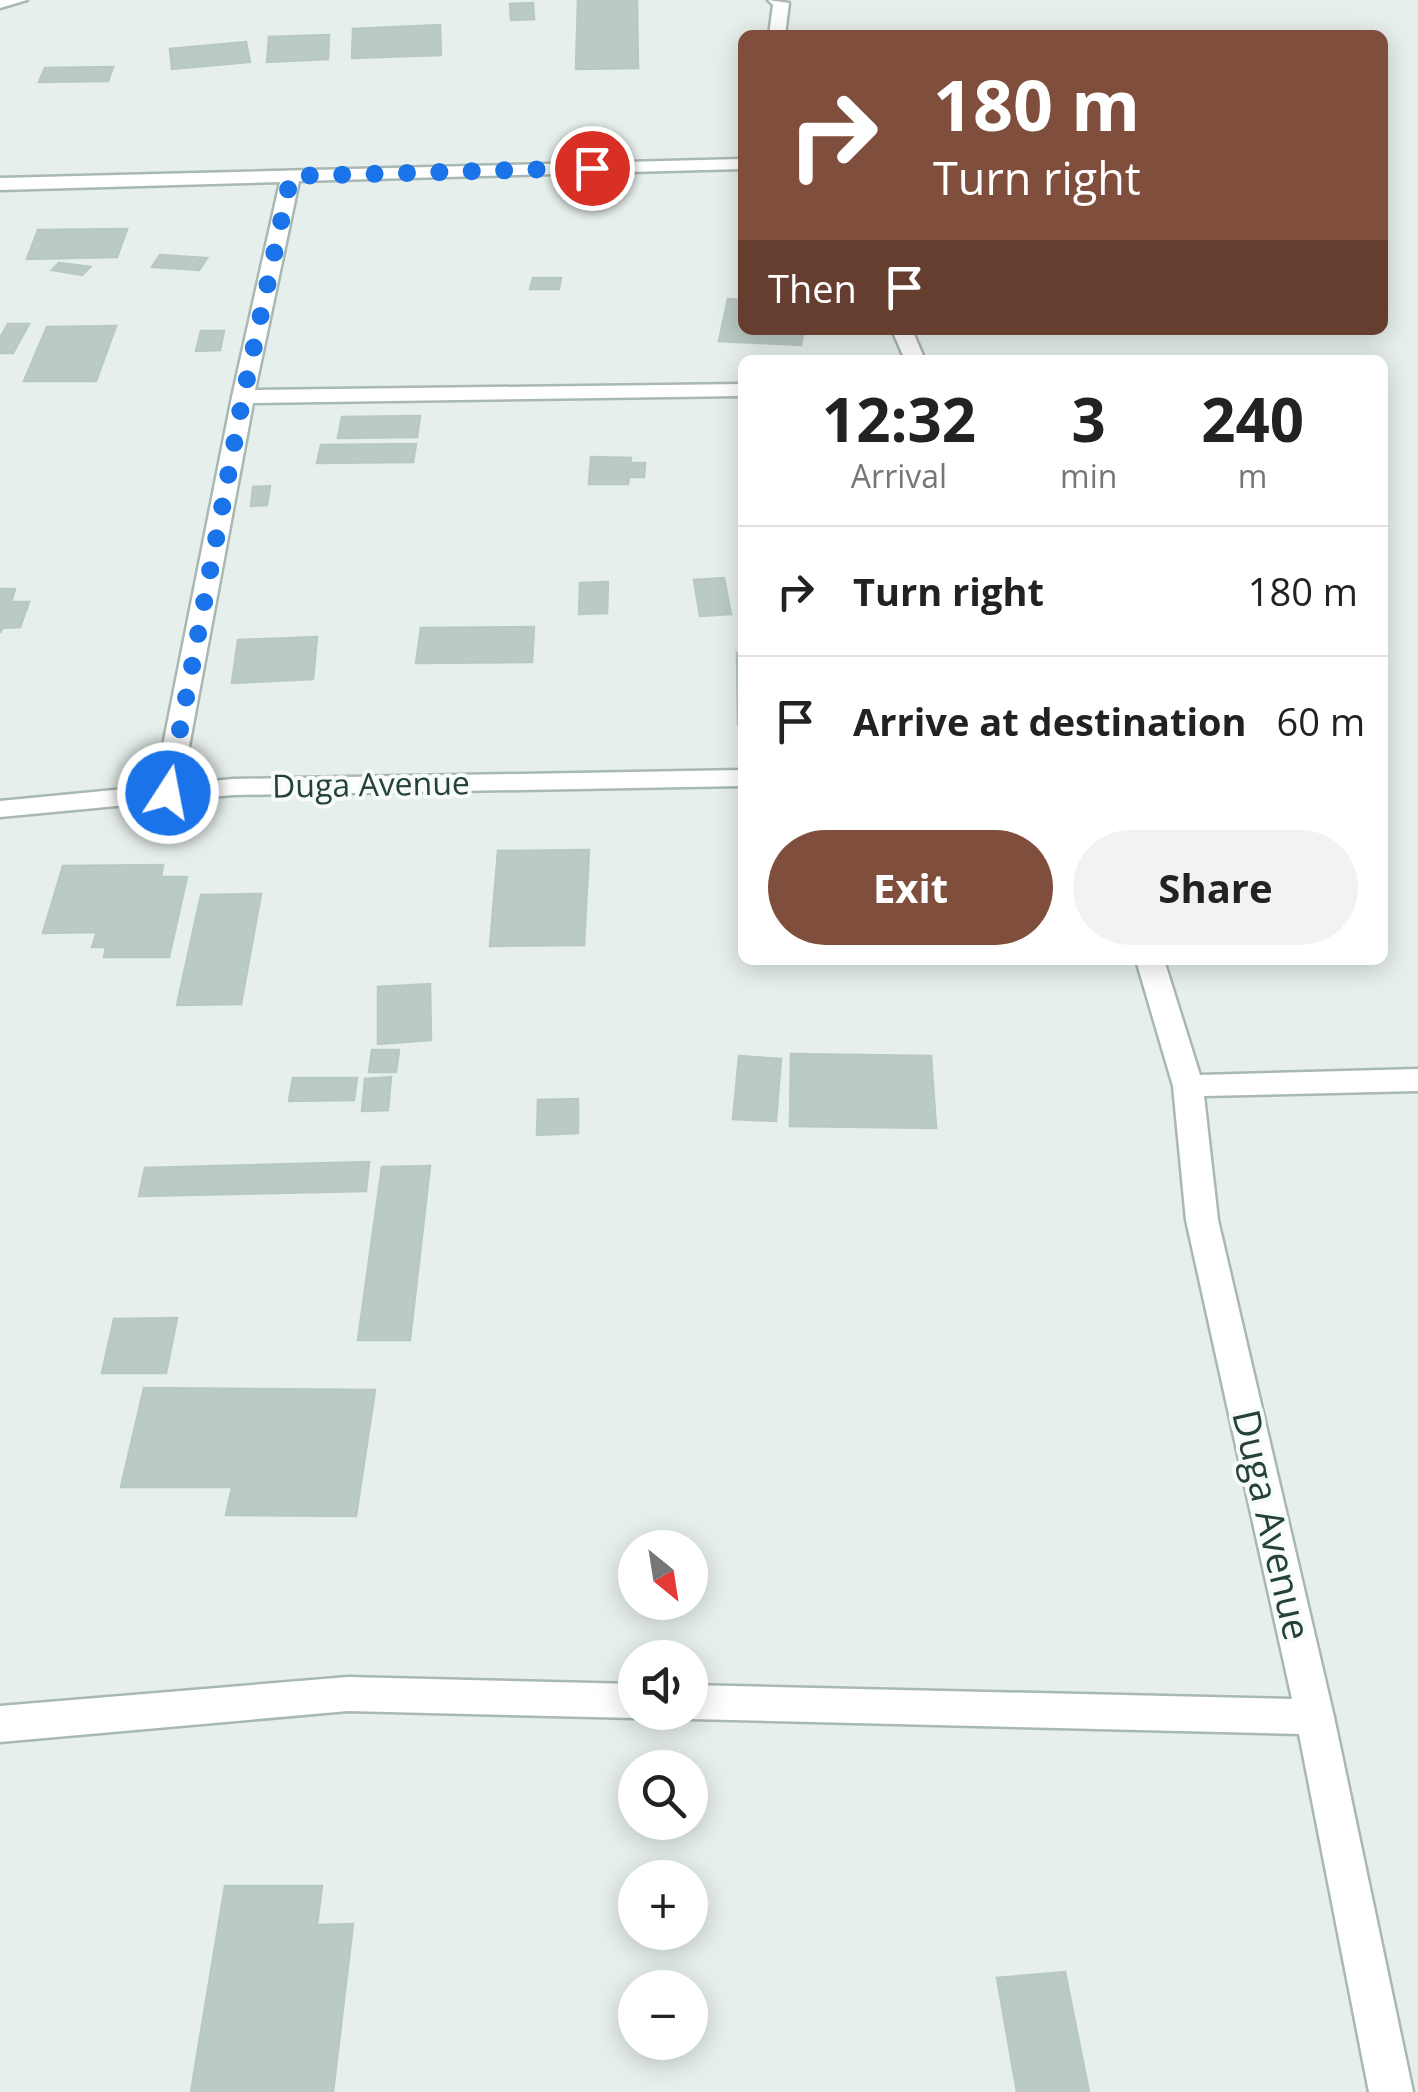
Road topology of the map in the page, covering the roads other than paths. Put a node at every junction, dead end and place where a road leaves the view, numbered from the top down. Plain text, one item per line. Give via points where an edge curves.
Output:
1 (19, 0) edge
2 (776, 0) edge
3 (0, 3) edge
4 (778, 30) edge
5 (738, 164) edge
6 (291, 176) junction
7 (0, 184) edge
8 (738, 390) edge
9 (243, 397) junction
10 (738, 778) edge
11 (168, 793) junction
12 (0, 809) edge
13 (1152, 965) edge
14 (1418, 1080) edge
15 (1188, 1086) junction
16 (618, 1701) edge
17 (708, 1702) edge
18 (1314, 1717) junction
19 (0, 1724) edge
20 (1391, 2092) edge

1 - 3 street
2 - 4 street
5 - 6 street
6 - 7 street
6 - 9 street
8 - 9 street
9 - 11 street
10 - 11 street, Duga Avenue
11 - 12 street, Duga Avenue
13 - 15 street, Duga Avenue
14 - 15 street
15 - 18 street, Duga Avenue via 1202,1220
16 - 19 street via 348,1694
17 - 18 street
18 - 20 street, Duga Avenue

